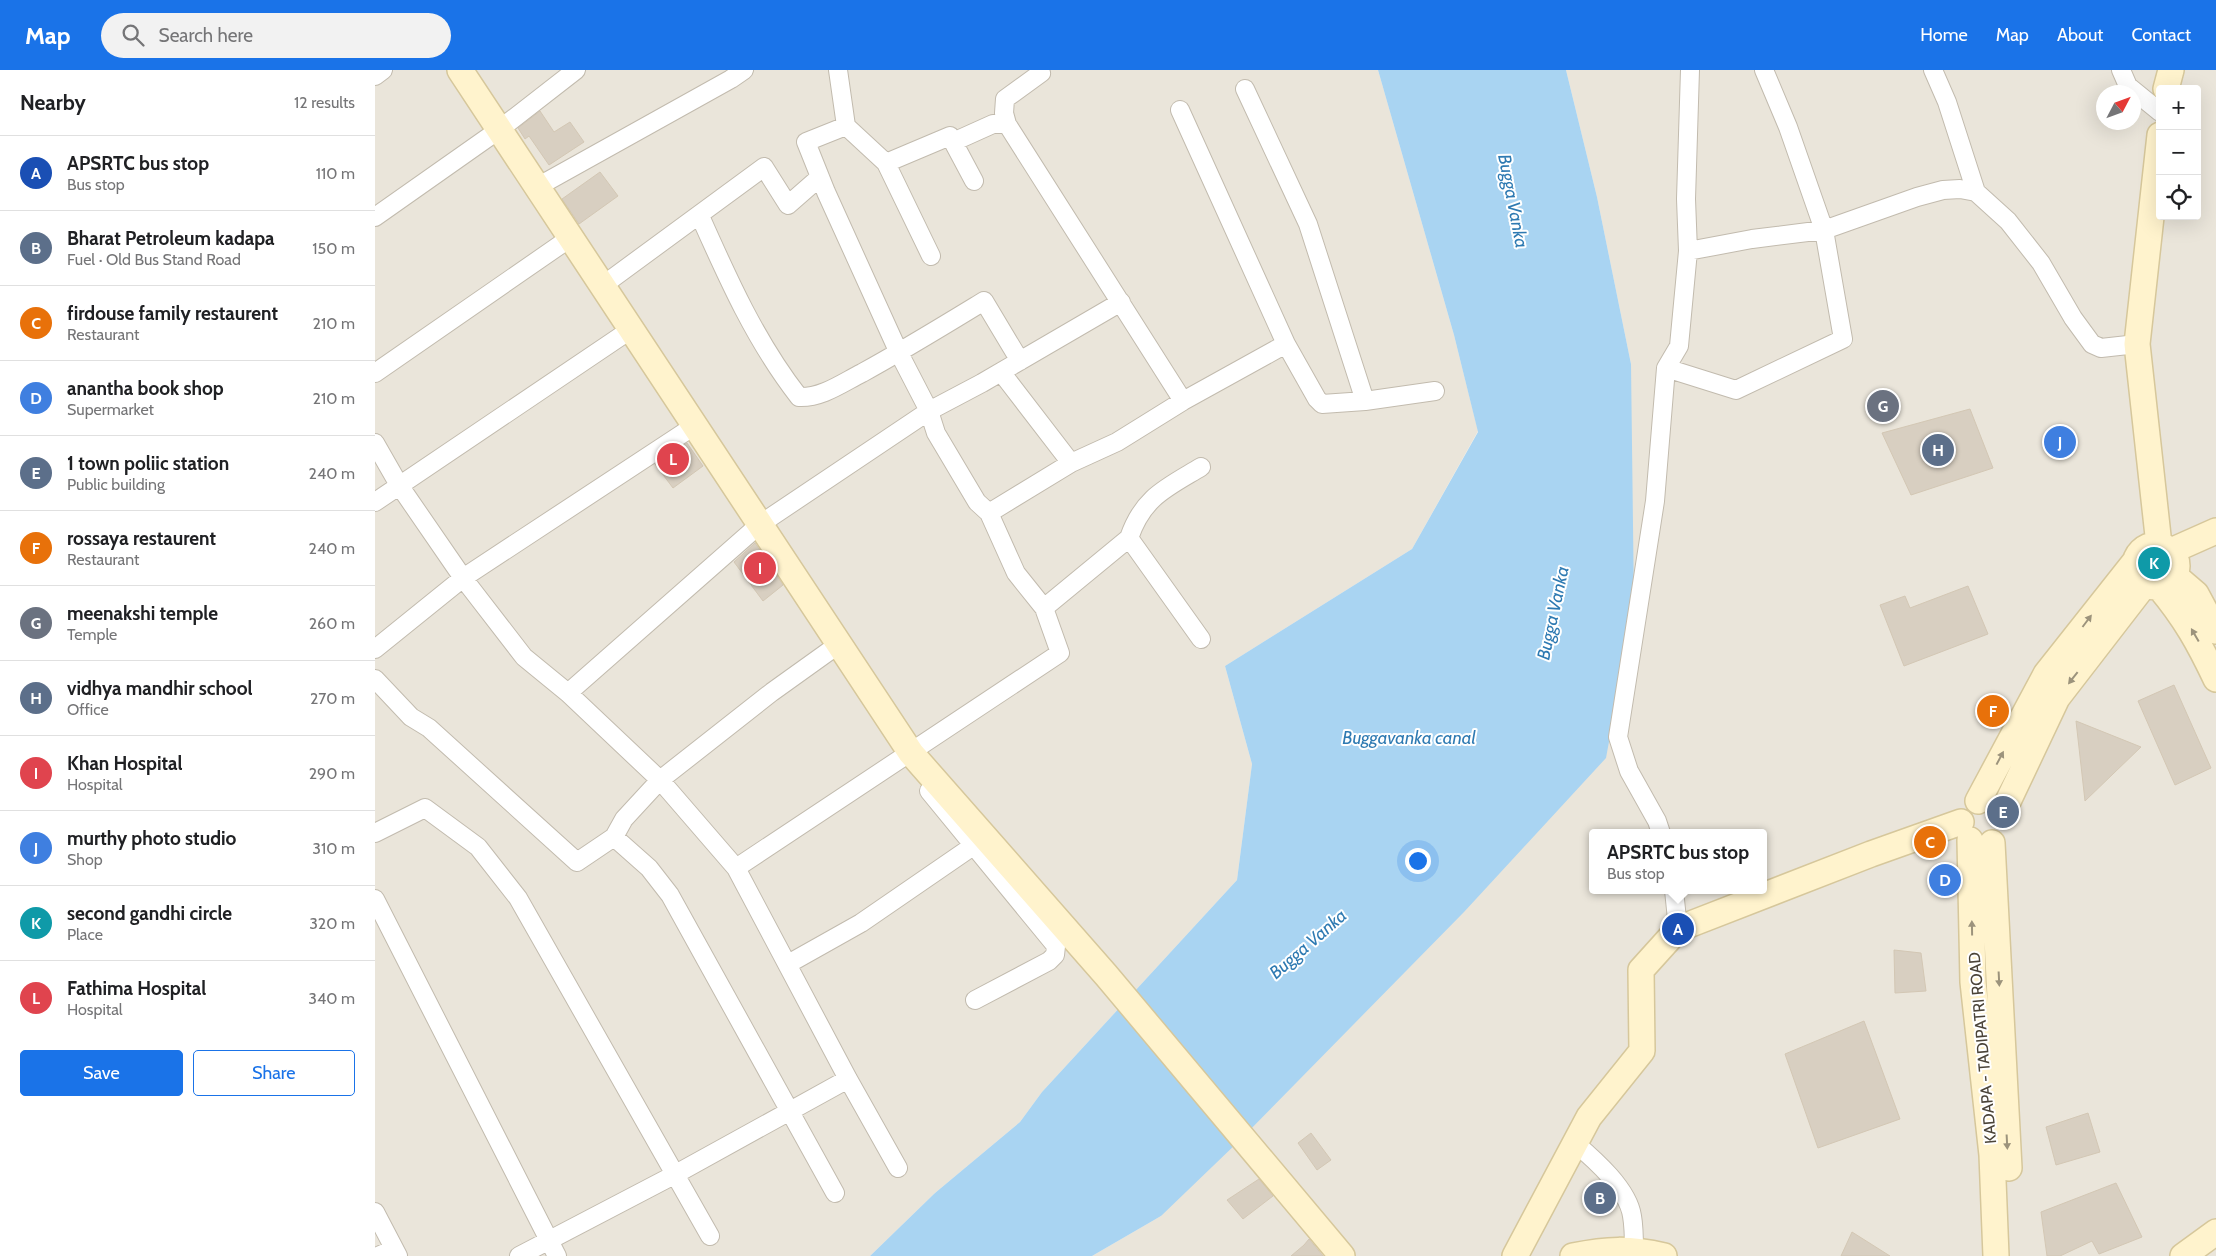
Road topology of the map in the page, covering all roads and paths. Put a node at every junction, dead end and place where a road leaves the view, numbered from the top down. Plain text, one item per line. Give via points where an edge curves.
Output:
1 (383, 70) edge
2 (460, 70) edge
3 (576, 70) edge
4 (744, 70) edge
5 (838, 70) edge
6 (1690, 70) edge
7 (1764, 70) edge
8 (1933, 70) edge
9 (2121, 70) edge
10 (2171, 70) edge
11 (1043, 71) edge
12 (375, 76) edge
13 (2167, 85) edge
14 (1245, 89) dead end
15 (2156, 109) edge
16 (1180, 110) dead end
17 (1007, 124) junction
18 (845, 126) junction
19 (499, 129) junction
20 (953, 142) junction
21 (886, 163) junction
22 (2156, 171) edge
23 (820, 177) junction
24 (974, 181) dead end
25 (537, 187) junction
26 (1976, 192) junction
27 (700, 216) junction
28 (375, 217) edge
29 (1824, 230) junction
30 (570, 238) junction
31 (1688, 251) junction
32 (931, 256) dead end
33 (602, 286) junction
34 (1121, 302) junction
35 (631, 330) junction
36 (1286, 344) junction
37 (2137, 344) junction
38 (899, 353) junction
39 (1020, 361) junction
40 (1666, 368) junction
41 (1001, 372) junction
42 (375, 373) edge
43 (1435, 391) dead end
44 (1183, 401) junction
45 (1365, 401) junction
46 (929, 412) junction
47 (693, 426) junction
48 (375, 443) edge
49 (1071, 463) junction
50 (1201, 467) dead end
51 (399, 485) junction
52 (375, 502) edge
53 (989, 513) junction
54 (759, 524) junction
55 (2216, 531) edge
56 (1129, 538) junction
57 (2165, 548) junction
58 (2137, 559) junction
59 (463, 578) junction
60 (2160, 582) junction
61 (1045, 608) junction
62 (2216, 631) edge
63 (1201, 639) dead end
64 (839, 644) junction
65 (375, 648) edge
66 (375, 679) edge
67 (2216, 679) edge
68 (568, 693) junction
69 (907, 756) junction
70 (660, 780) junction
71 (1978, 801) junction
72 (2003, 812) junction
73 (1660, 829) edge
74 (375, 832) edge
75 (1970, 832) junction
76 (614, 837) junction
77 (973, 846) junction
78 (736, 868) junction
79 (1674, 894) edge
80 (375, 899) edge
81 (1678, 929) junction
82 (787, 964) junction
83 (975, 1000) dead end
84 (848, 1079) junction
85 (790, 1110) junction
86 (1575, 1143) junction
87 (899, 1168) dead end
88 (674, 1175) junction
89 (835, 1193) dead end
90 (375, 1212) edge
91 (2216, 1232) edge
92 (710, 1236) dead end
93 (553, 1248) edge
94 (1634, 1251) junction
95 (396, 1252) edge
96 (378, 1256) edge
97 (519, 1256) edge
98 (1342, 1256) edge
99 (1515, 1256) edge
100 (1573, 1256) edge
101 (1664, 1256) edge
102 (1996, 1256) edge
103 (2011, 1256) edge
104 (2183, 1256) edge

1 - 12 street
2 - 19 main road
3 - 19 street
4 - 25 street
5 - 18 street
6 - 31 street via 1686,199
7 - 29 street
8 - 26 street via 1947,102
9 - 15 street via 2128,86
10 - 13 main road
11 - 17 street via 1005,99
14 - 45 street via 1308,224
16 - 36 street
17 - 20 street via 993,124
17 - 34 street
18 - 21 street
18 - 23 street via 806,142
19 - 25 main road
19 - 28 street
20 - 21 street via 949,136
20 - 24 street
21 - 32 street
22 - 37 main road
23 - 27 street via 788,205 765,166
23 - 38 street
25 - 30 main road
26 - 29 street via 1943,190
26 - 37 street via 2008,221 2027,244 2092,344 2101,348
27 - 33 street
27 - 38 street via 737,297 779,371 799,397 827,392
29 - 31 street
29 - 40 street via 1843,340 1737,390
30 - 33 main road
30 - 42 street
31 - 40 street via 1679,346
33 - 35 main road
34 - 39 street
34 - 44 street
35 - 47 main road
35 - 51 street
36 - 44 street
36 - 45 street via 1319,402
37 - 57 main road
38 - 39 street via 984,301
38 - 46 street
39 - 41 street
40 - 73 street via 1655,501 1618,737 1629,771
41 - 46 street
41 - 49 street
43 - 45 street
44 - 49 street via 1117,442
46 - 53 street via 936,433 977,502
46 - 54 street
47 - 54 main road
47 - 59 street
48 - 51 street
49 - 53 street
50 - 56 street via 1169,486 1143,508
51 - 52 street
51 - 59 street
53 - 61 street via 1016,573
54 - 64 main road
54 - 68 street
55 - 57 main road
56 - 61 street
56 - 63 street
57 - 58 main road via 2146,548
57 - 60 main road via 2177,563
58 - 60 main road via 2137,573
71 -> 58 main road via 2046,674
59 - 65 street
59 - 68 street via 524,657
60 - 62 main road via 2197,594
67 -> 60 main road via 2196,637
60 -> 72 main road via 2057,698
61 - 69 street via 1059,653
64 - 69 main road
64 - 70 street
66 - 76 street via 411,717 429,728 577,862
68 - 70 street
69 - 77 street
69 - 78 street
69 - 98 main road via 1106,975
70 - 76 street via 624,819
70 - 78 street
71 - 72 main road via 1991,802
71 - 75 main road via 1966,809
72 - 75 main road via 2003,834
74 - 88 street via 425,808 478,847 518,898
75 - 81 main road via 1844,865
102 -> 75 main road, KADAPA - TADIPATRI ROAD via 1992,1155 1973,982
75 -> 103 main road, KADAPA - TADIPATRI ROAD via 2008,1157
76 - 85 street via 649,868 670,895
77 - 82 street via 861,923
77 - 83 street via 1056,946 1055,955 1049,961
78 - 82 street
79 - 81 street
80 - 93 street
81 - 86 main road via 1641,970 1643,1051 1589,1117
82 - 84 street
84 - 85 street
84 - 87 street
85 - 88 street
85 - 89 street
86 - 94 street via 1601,1166 1623,1195 1632,1214
86 - 99 main road
88 - 92 street
88 - 93 street
90 - 95 street
91 - 104 main road
93 - 97 street
94 - 100 main road via 1603,1250
94 - 101 main road
95 - 96 street

